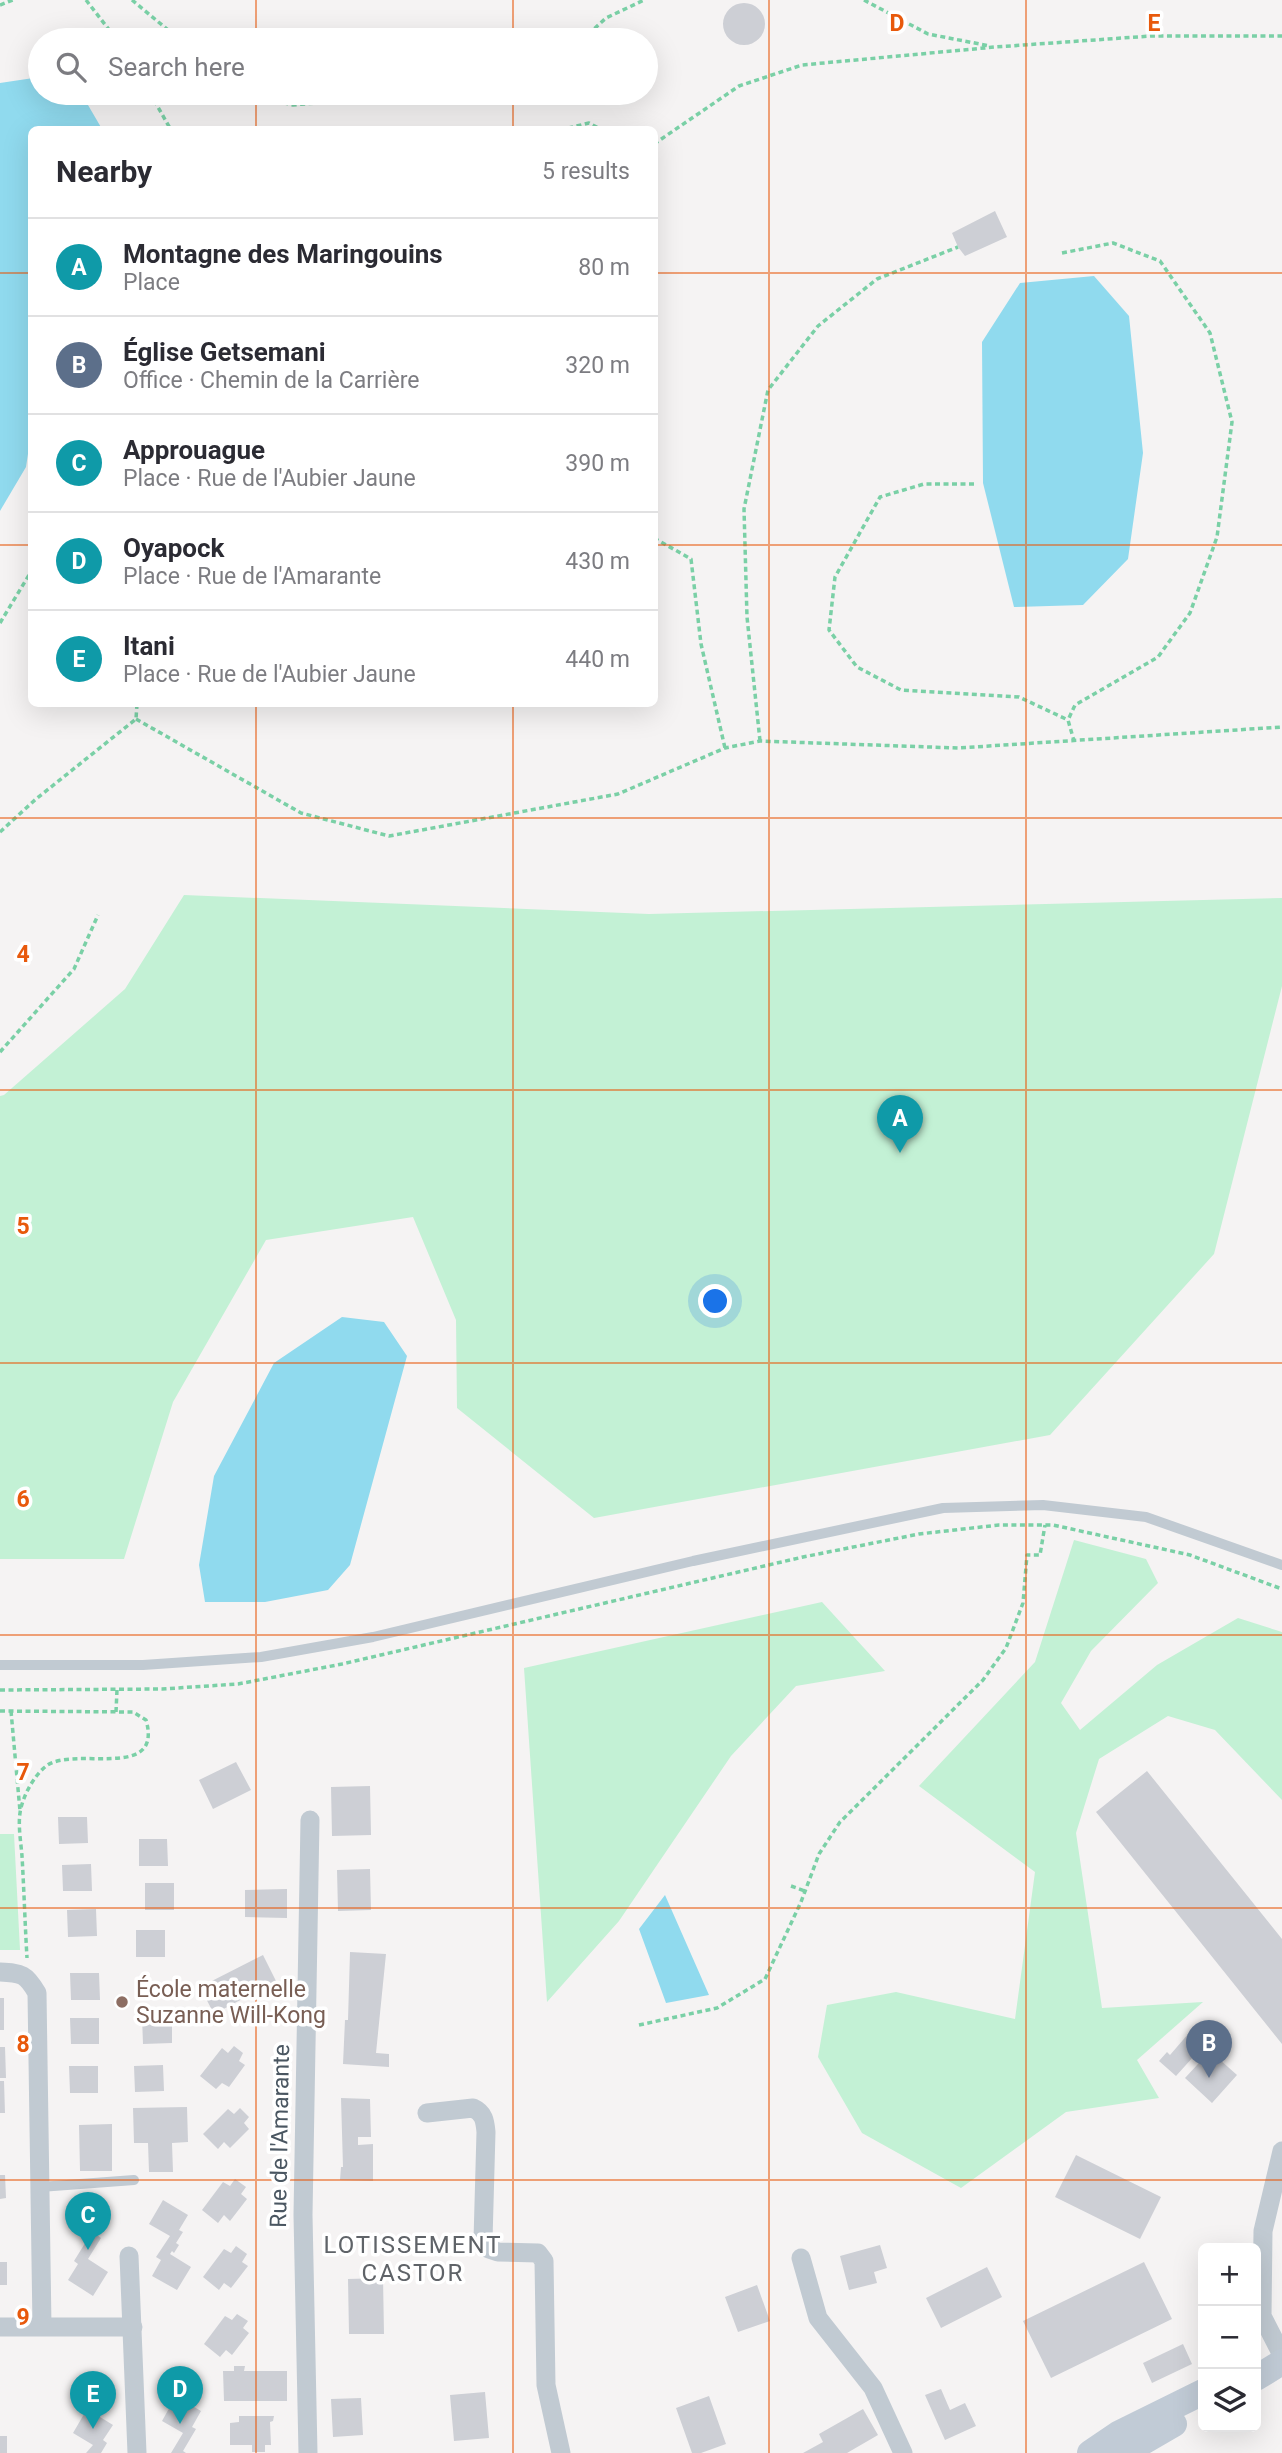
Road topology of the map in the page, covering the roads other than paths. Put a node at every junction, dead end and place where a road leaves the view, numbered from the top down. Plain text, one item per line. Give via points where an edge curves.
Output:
1 (1282, 1565) edge
2 (0, 1665) edge
3 (310, 1820) dead end
4 (0, 1972) edge
5 (426, 2113) dead end
6 (1282, 2151) edge
7 (134, 2180) dead end
8 (40, 2187) junction
9 (129, 2256) dead end
10 (801, 2258) dead end
11 (0, 2327) edge
12 (42, 2327) junction
13 (133, 2327) junction
14 (1282, 2355) edge
15 (1282, 2362) edge
16 (1259, 2369) edge
17 (1261, 2375) edge
18 (1198, 2394) edge
19 (1198, 2410) edge
20 (136, 2453) edge
21 (308, 2453) edge
22 (561, 2453) edge
23 (903, 2453) edge
24 (1090, 2453) edge
25 (1125, 2453) edge

1 - 2 lane via 1146,1517 1043,1505 943,1508 731,1552 373,1637 261,1657 143,1665
3 - 21 street, Rue de l'Amarante via 303,2215
4 - 8 street via 28,1977 37,1993
5 - 22 street via 480,2111 486,2132 483,2240 489,2249 538,2253 544,2261 546,2385
6 - 14 street via 1263,2231 1262,2316
7 - 8 lane
8 - 12 street
9 - 13 street
10 - 23 street via 818,2318 873,2388
11 - 12 street
12 - 13 street
13 - 20 street
15 - 16 main road
15 - 17 main road
18 - 24 main road
19 - 25 main road

